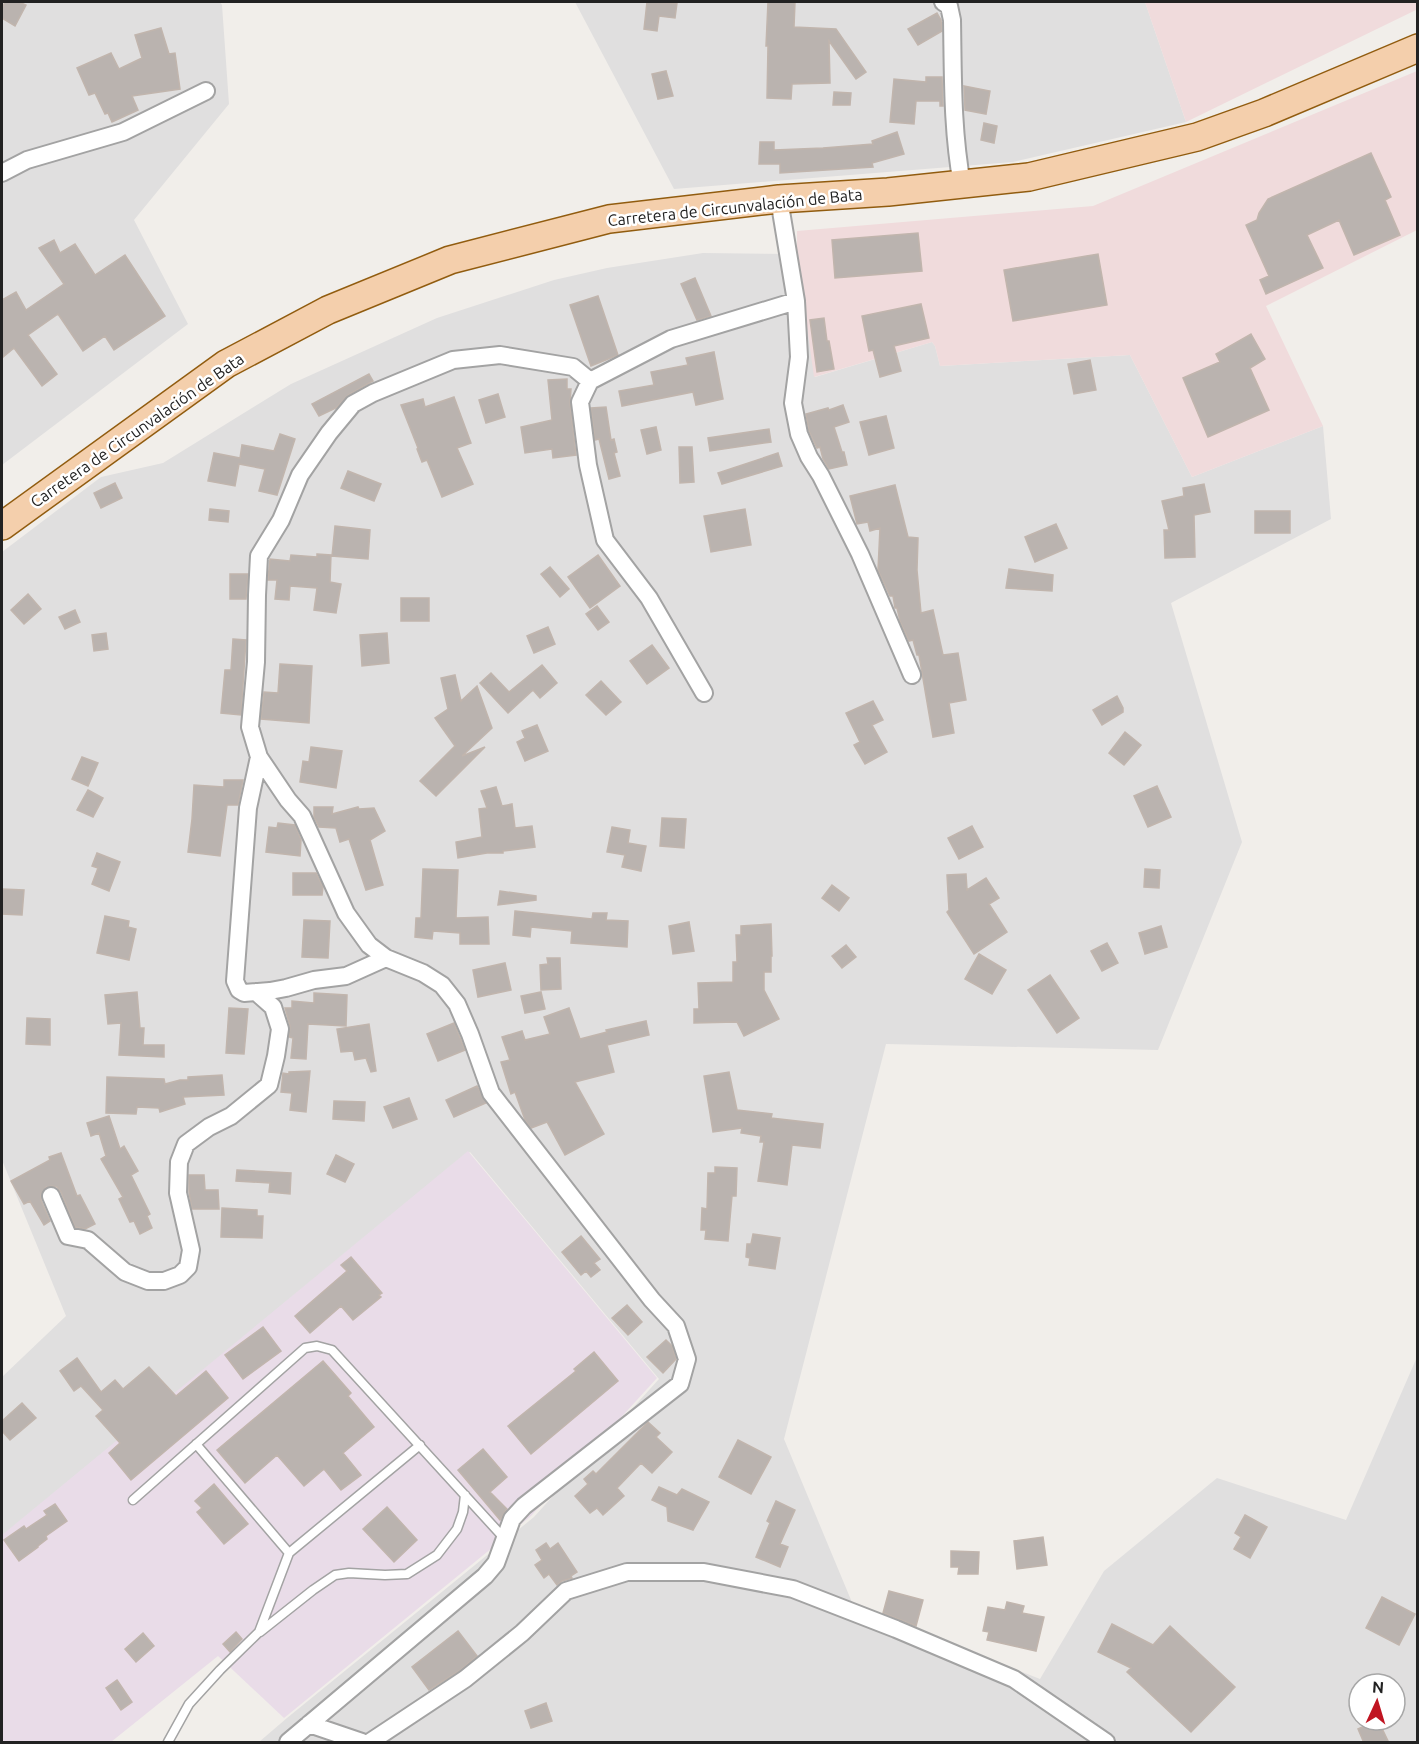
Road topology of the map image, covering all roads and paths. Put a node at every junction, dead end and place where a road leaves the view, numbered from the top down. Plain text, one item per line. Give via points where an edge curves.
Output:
1 (943, 2) edge
2 (1418, 48) edge
3 (206, 92) dead end
4 (2, 172) edge
5 (962, 184) junction
6 (779, 200) junction
7 (796, 301) junction
8 (590, 381) junction
9 (2, 526) edge
10 (912, 675) dead end
11 (704, 693) dead end
12 (259, 757) junction
13 (386, 958) junction
14 (256, 992) junction
15 (51, 1197) dead end
16 (196, 1444) junction
17 (420, 1445) junction
18 (465, 1495) junction
19 (133, 1500) dead end
20 (504, 1538) junction
21 (289, 1553) junction
22 (260, 1632) junction
23 (309, 1724) junction
24 (168, 1743) edge
25 (288, 1743) edge
26 (362, 1743) edge
27 (370, 1743) edge
28 (1106, 1743) edge

1 - 5 street via 949,6 952,20 954,118
2 - 5 main road, Carretera de Circunvalación de Bata via 1197,137 1029,177
3 - 4 street via 123,132 27,160
5 - 6 main road, Carretera de Circunvalación de Bata
6 - 7 street
6 - 9 main road, Carretera de Circunvalación de Bata via 609,219 450,260 328,310 226,364
7 - 8 street via 671,339
7 - 10 street via 799,357 794,403 799,434 860,554
8 - 11 street via 580,402 588,465 605,540 649,598
8 - 12 street via 573,367 500,355 453,360 353,404 300,476 281,520 259,556 250,728
12 - 13 street via 302,816 346,913 369,945
12 - 14 street via 248,808 235,981 244,993
13 - 14 street via 346,976
13 - 20 street via 442,985 457,1004 491,1093 676,1326 687,1359 680,1384 524,1506 512,1519
14 - 15 street via 273,1007 280,1029 274,1065 268,1085 231,1116 186,1144 179,1162 178,1193 192,1250 188,1267 164,1281 148,1281 125,1272 88,1240 68,1236
16 - 17 lane via 305,1348 317,1346 332,1350
16 - 19 lane
16 - 21 lane
17 - 18 lane
17 - 21 lane
18 - 20 lane
18 - 22 lane via 457,1529 437,1555 407,1574 335,1575
20 - 23 street via 496,1563 485,1576
21 - 22 lane
22 - 24 lane via 189,1704
23 - 25 street
23 - 26 street
27 - 28 street via 465,1679 566,1591 627,1572 704,1572 793,1589 1003,1674

